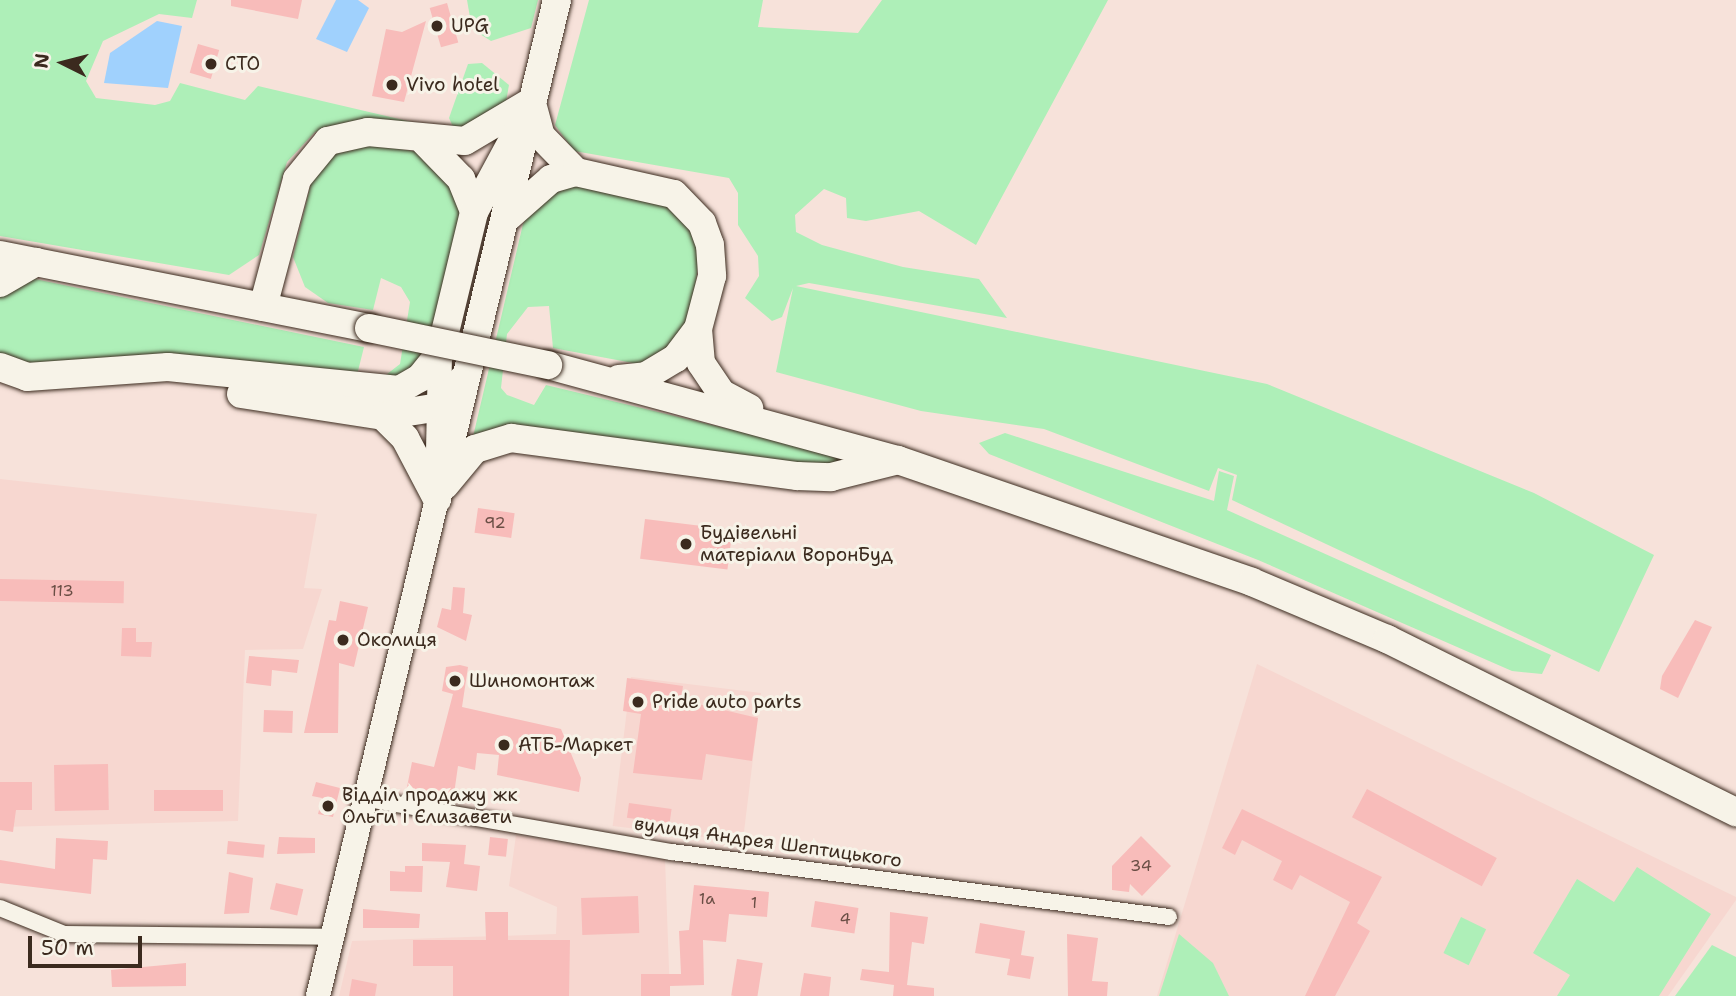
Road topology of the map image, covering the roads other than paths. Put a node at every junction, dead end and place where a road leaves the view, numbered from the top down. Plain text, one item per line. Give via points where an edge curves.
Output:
1 (557, 0) edge
2 (530, 105) junction
3 (425, 142) junction
4 (576, 172) junction
5 (474, 212) junction
6 (509, 216) junction
7 (0, 255) edge
8 (36, 262) junction
9 (0, 284) edge
10 (263, 307) junction
11 (698, 329) junction
12 (440, 353) junction
13 (0, 367) edge
14 (467, 374) junction
15 (612, 380) junction
16 (0, 385) edge
17 (440, 407) junction
18 (383, 416) junction
19 (783, 427) junction
20 (898, 460) junction
21 (437, 499) junction
22 (362, 798) junction
23 (1736, 812) edge
24 (0, 908) edge
25 (1169, 917) dead end
26 (330, 937) junction
27 (317, 996) edge

1 - 2 highway
2 - 3 highway via 481,136
2 - 4 highway via 541,136
2 - 5 highway
2 - 6 highway
3 - 5 highway via 461,178
3 - 10 highway via 358,133 314,153 297,179
4 - 6 highway via 551,179
4 - 11 highway via 674,194 702,223 712,276
5 - 12 highway
6 - 14 highway
7 - 8 highway
8 - 9 highway
8 - 10 highway
10 - 15 highway, bridge
11 - 15 highway via 676,358 646,376
11 - 19 highway via 701,363 721,393
12 - 13 highway via 420,378 399,390 376,393 179,368 27,377
12 - 17 main road
14 - 17 highway
14 - 21 highway
15 - 19 highway
16 - 18 highway via 31,394 167,384
17 - 18 highway
17 - 21 main road
18 - 21 highway via 405,438
19 - 20 highway
20 - 21 highway via 831,477 796,477 511,438 475,449
20 - 23 highway via 1063,512 1387,639
21 - 22 main road
22 - 25 street, вулиця Андрея Шептицького via 672,852
22 - 26 main road
24 - 26 street via 64,934
26 - 27 main road

